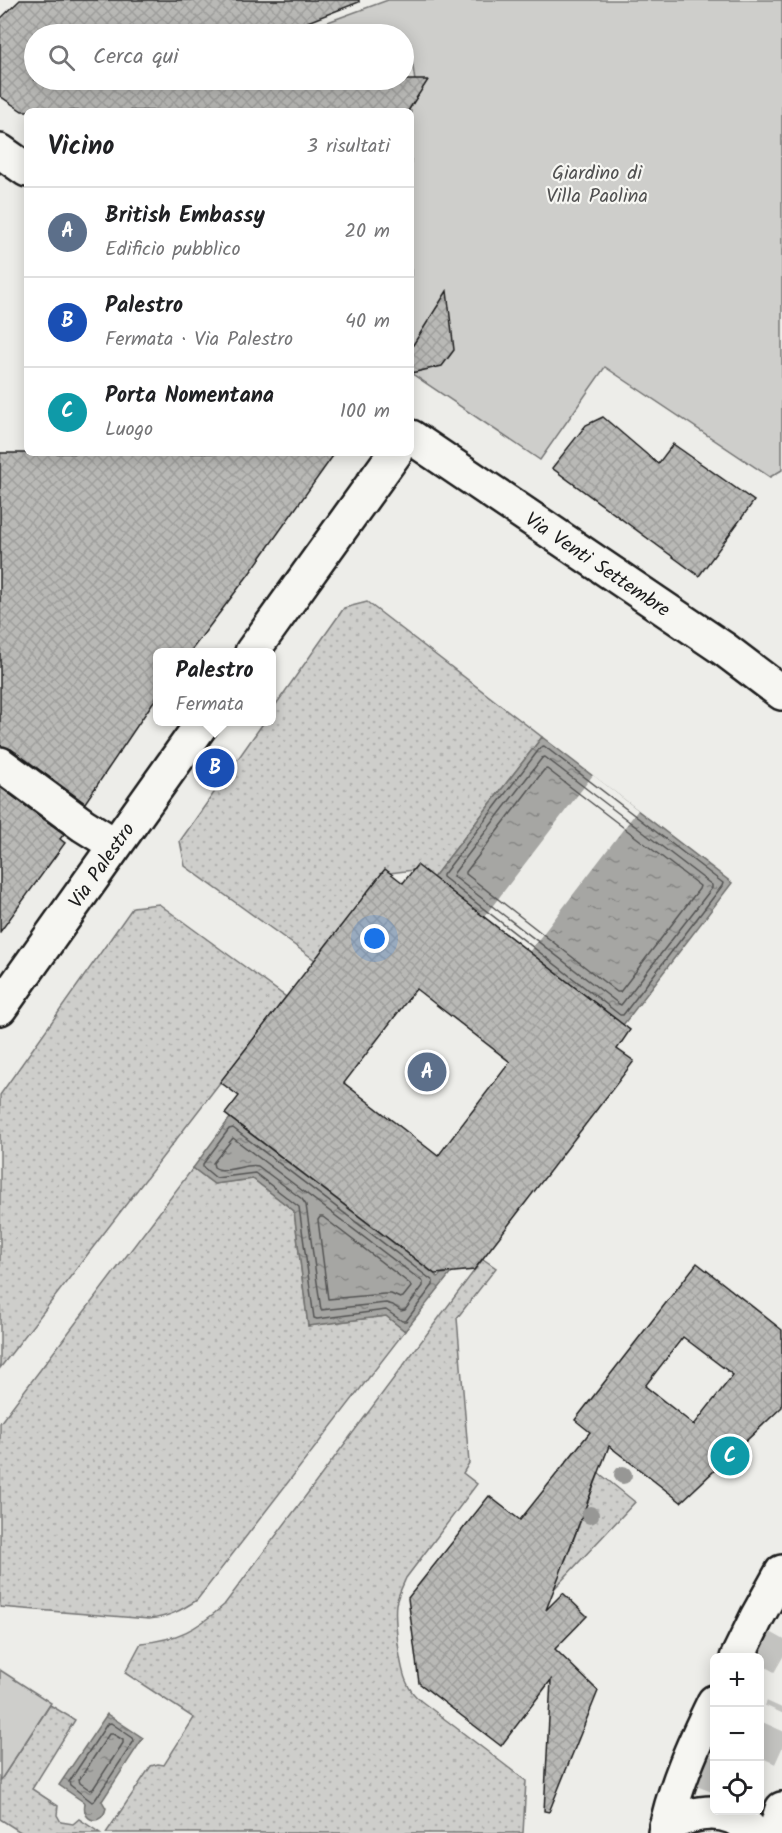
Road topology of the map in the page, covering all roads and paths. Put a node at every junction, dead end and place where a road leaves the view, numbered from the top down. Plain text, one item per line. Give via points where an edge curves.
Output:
1 (0, 152) edge
2 (24, 168) edge
3 (414, 439) edge
4 (393, 456) edge
5 (255, 648) edge
6 (782, 693) edge
7 (200, 726) edge
8 (0, 764) edge
9 (115, 844) junction
10 (0, 1008) edge
11 (782, 1572) edge
12 (740, 1653) edge
13 (712, 1707) edge
14 (782, 1809) edge
15 (665, 1830) edge
16 (753, 1833) edge
17 (775, 1833) edge

1 - 2 main road
3 - 6 main road, Via Venti Settembre via 724,649
4 - 5 main road
7 - 9 main road, Via Palestro
8 - 9 main road
9 - 10 main road, Via Palestro
11 - 12 main road
13 - 15 main road via 689,1758
14 - 17 main road
15 - 16 main road via 689,1815 712,1813 743,1822

